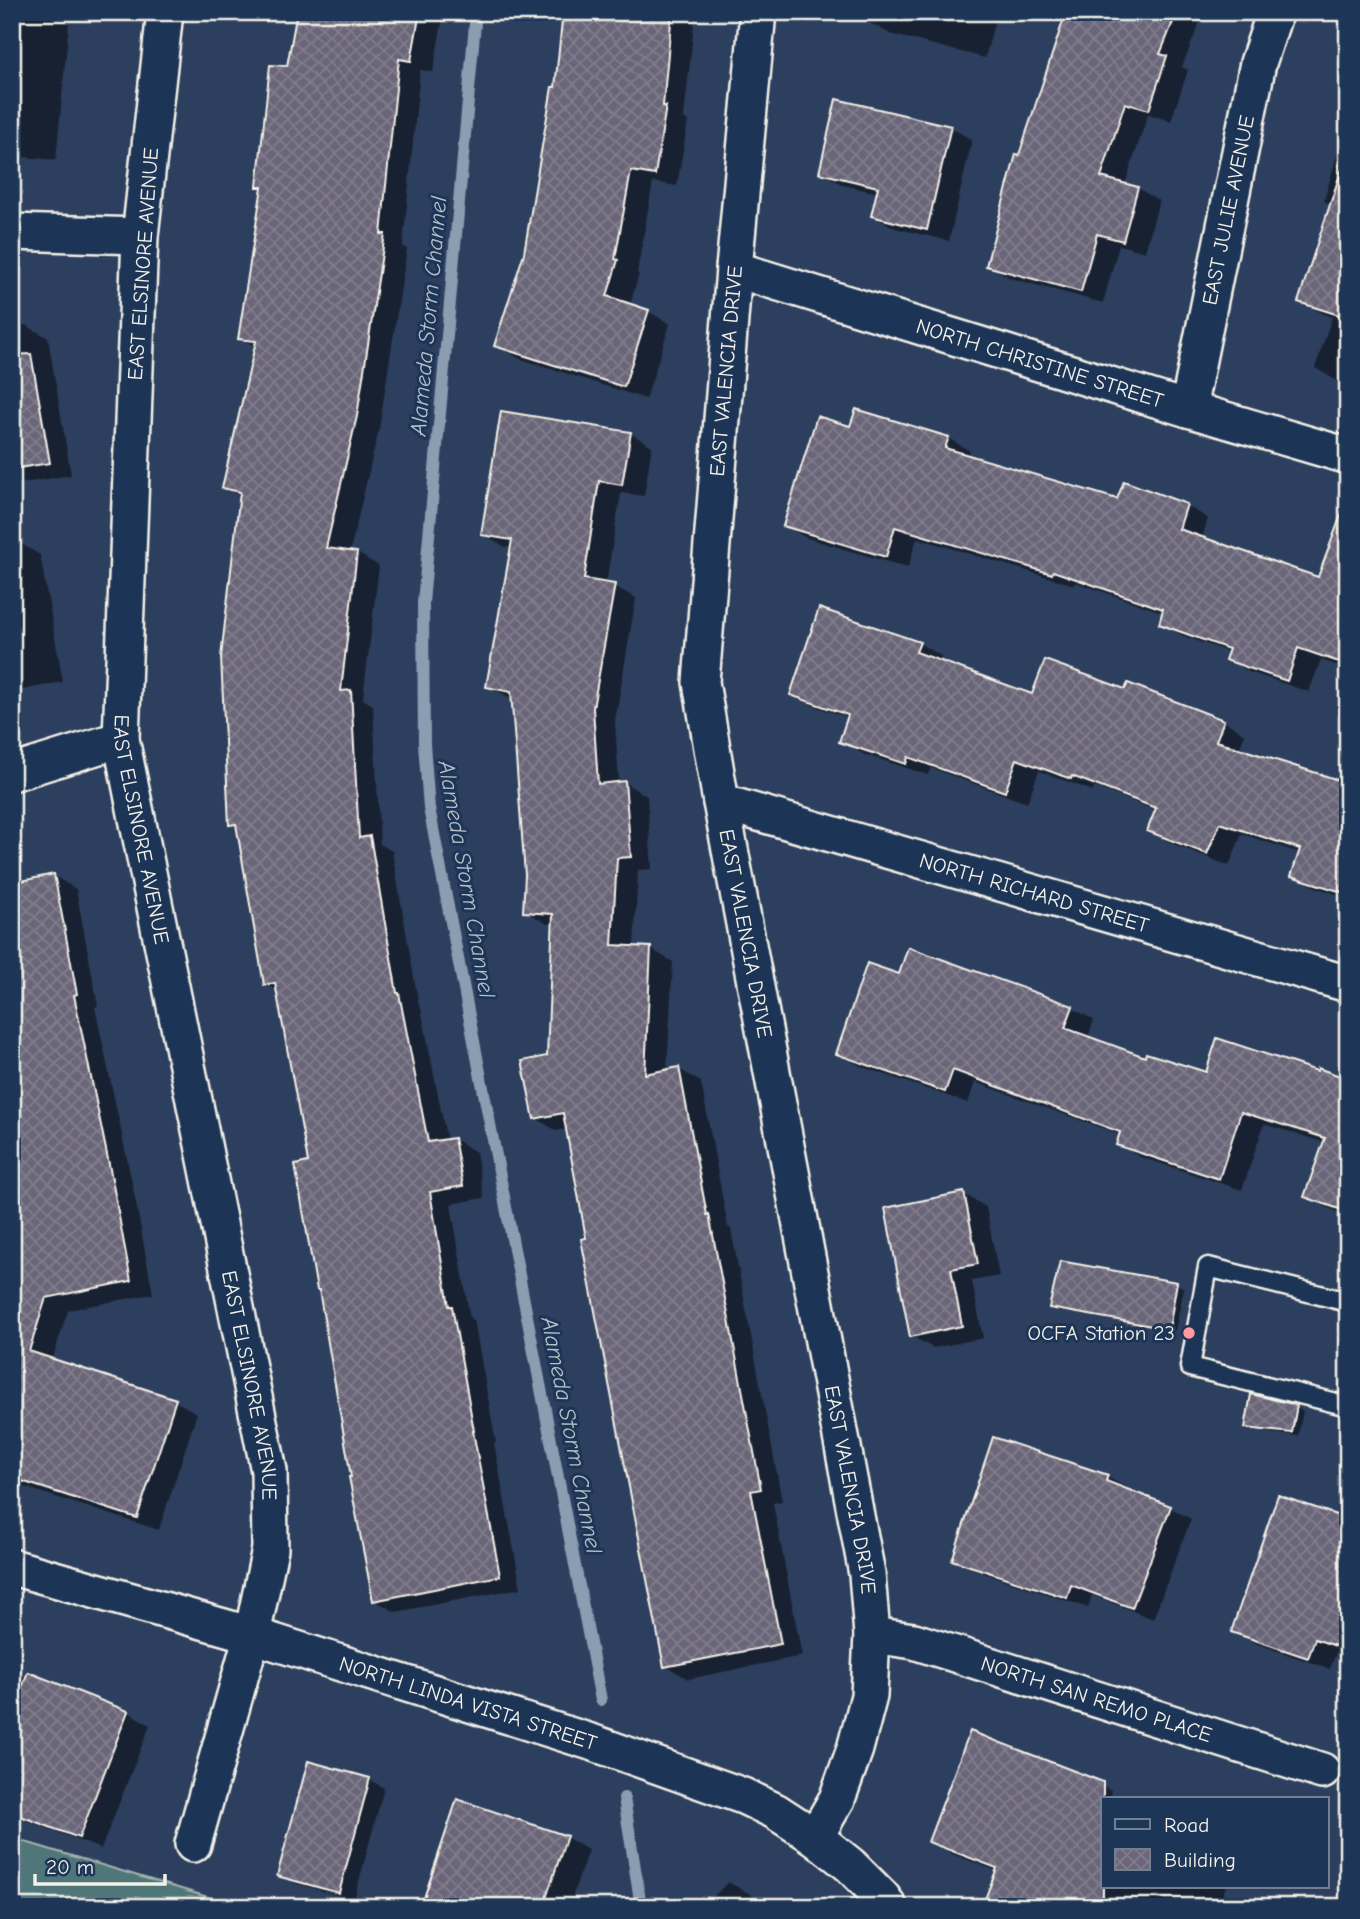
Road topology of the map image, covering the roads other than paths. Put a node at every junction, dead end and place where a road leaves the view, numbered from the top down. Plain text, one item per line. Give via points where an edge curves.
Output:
1 (165, 12) edge
2 (758, 12) edge
3 (1275, 12) edge
4 (12, 232) edge
5 (140, 236) junction
6 (734, 268) junction
7 (1188, 409) junction
8 (1348, 456) edge
9 (121, 740) junction
10 (12, 773) edge
11 (721, 802) junction
12 (1348, 984) edge
13 (1348, 1302) edge
14 (1348, 1406) edge
15 (12, 1567) edge
16 (252, 1635) junction
17 (872, 1635) junction
18 (1322, 1771) dead end
19 (815, 1837) junction
20 (193, 1844) dead end
21 (889, 1907) edge

1 - 5 street, EAST ELSINORE AVENUE
2 - 6 street, EAST VALENCIA DRIVE
3 - 7 street, EAST JULIE AVENUE via 1258,63
4 - 5 street
5 - 9 street, EAST ELSINORE AVENUE
6 - 7 street, NORTH CHRISTINE STREET
6 - 11 street, EAST VALENCIA DRIVE via 701,682
7 - 8 street, NORTH CHRISTINE STREET
9 - 10 street
9 - 16 street, EAST ELSINORE AVENUE via 269,1471 270,1549
11 - 12 street, NORTH RICHARD STREET
11 - 17 street, EAST VALENCIA DRIVE via 867,1574
13 - 14 lane via 1208,1267 1190,1367
15 - 16 street, NORTH LINDA VISTA STREET
16 - 19 street, NORTH LINDA VISTA STREET via 594,1743 743,1796
16 - 20 street, EAST ELSINORE AVENUE
17 - 18 street, NORTH SAN REMO PLACE via 914,1641
17 - 19 street, EAST VALENCIA DRIVE via 869,1696 855,1749 837,1799
19 - 21 street, NORTH LINDA VISTA STREET

